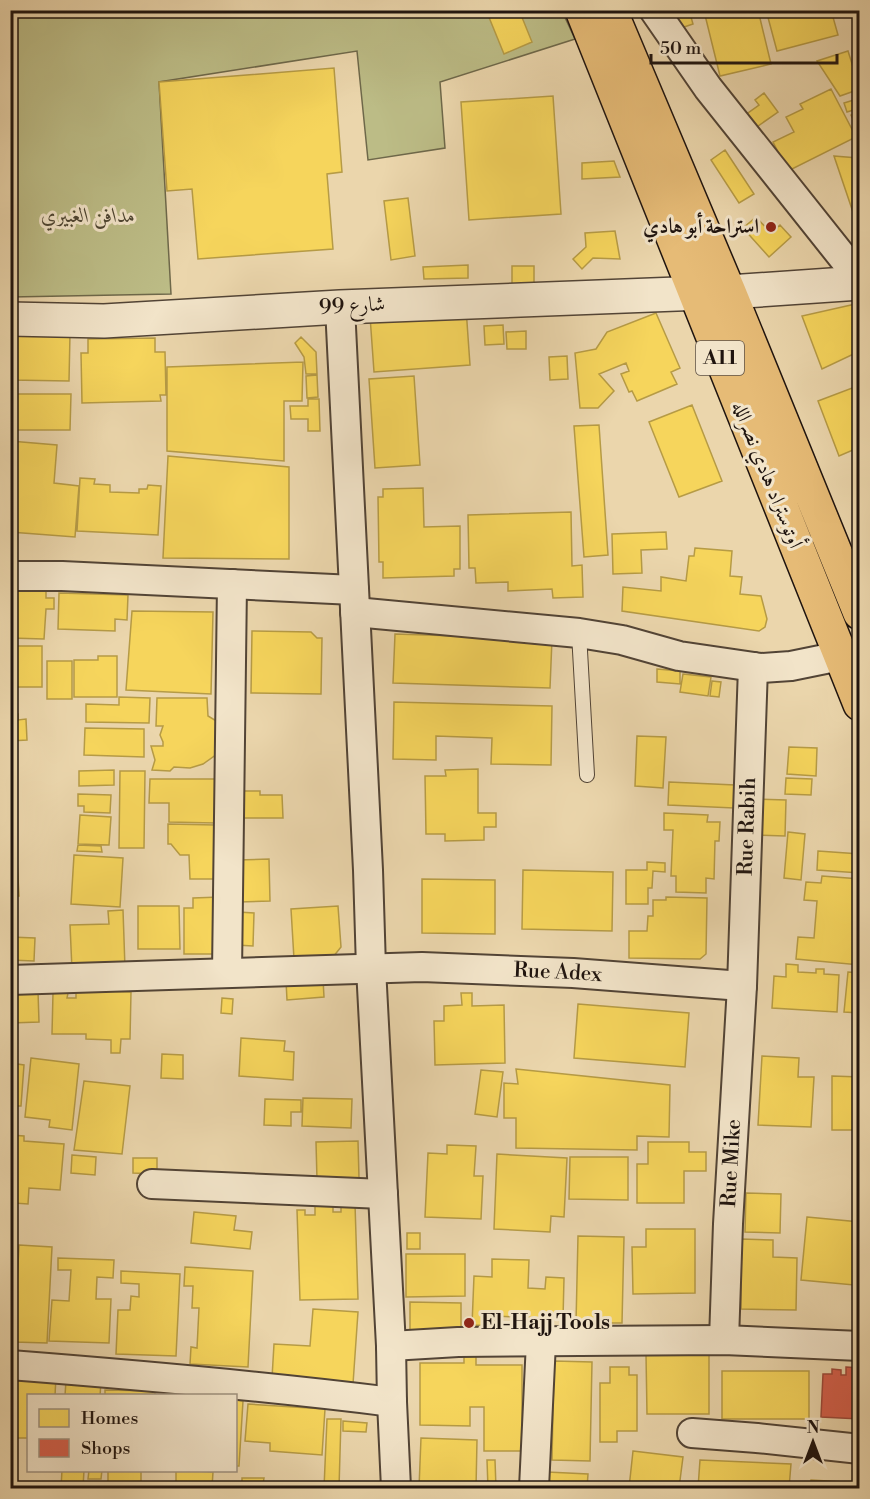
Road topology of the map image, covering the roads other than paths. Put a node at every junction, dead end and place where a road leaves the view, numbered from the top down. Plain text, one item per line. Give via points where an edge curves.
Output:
1 (582, 10) edge
2 (610, 10) edge
3 (654, 10) edge
4 (860, 281) edge
5 (694, 292) junction
6 (729, 292) junction
7 (340, 307) junction
8 (10, 319) edge
9 (10, 576) edge
10 (232, 584) junction
11 (354, 601) junction
12 (860, 614) edge
13 (579, 633) junction
14 (840, 656) junction
15 (753, 667) junction
16 (860, 704) edge
17 (587, 775) dead end
18 (371, 968) junction
19 (227, 973) junction
20 (10, 980) edge
21 (742, 986) junction
22 (152, 1184) dead end
23 (383, 1194) junction
24 (724, 1340) junction
25 (541, 1342) junction
26 (391, 1346) junction
27 (860, 1346) edge
28 (10, 1365) edge
29 (392, 1402) junction
30 (692, 1433) dead end
31 (860, 1449) edge
32 (396, 1488) edge
33 (534, 1488) edge

1 - 5 highway, أوتوستراد هادي نصرالله / A11
2 - 6 highway, أوتوستراد هادي نصرالله / A11
3 - 4 street via 708,88
4 - 6 street, شارع 99
5 - 6 street, شارع 99
5 - 7 street, شارع 99
5 - 14 highway, أوتوستراد هادي نصرالله / A11
6 - 12 highway, أوتوستراد هادي نصرالله / A11
7 - 8 street, شارع 99 via 104,321
7 - 11 street
9 - 10 street
10 - 11 street
10 - 19 street
11 - 13 street
11 - 18 street
13 - 15 street via 679,656
13 - 17 lane
14 - 15 street via 791,666
14 - 16 highway, أوتوستراد هادي نصرالله / A11
15 - 21 street, Rue Rabih
18 - 19 street, Rue Adex
18 - 21 street, Rue Adex via 573,973
18 - 23 street
19 - 20 street, Rue Adex
21 - 24 street, Rue Mike
22 - 23 street
23 - 26 street
24 - 25 street
24 - 27 street
25 - 26 street
25 - 33 street
26 - 29 street
28 - 29 street via 196,1380
29 - 32 street
30 - 31 street

